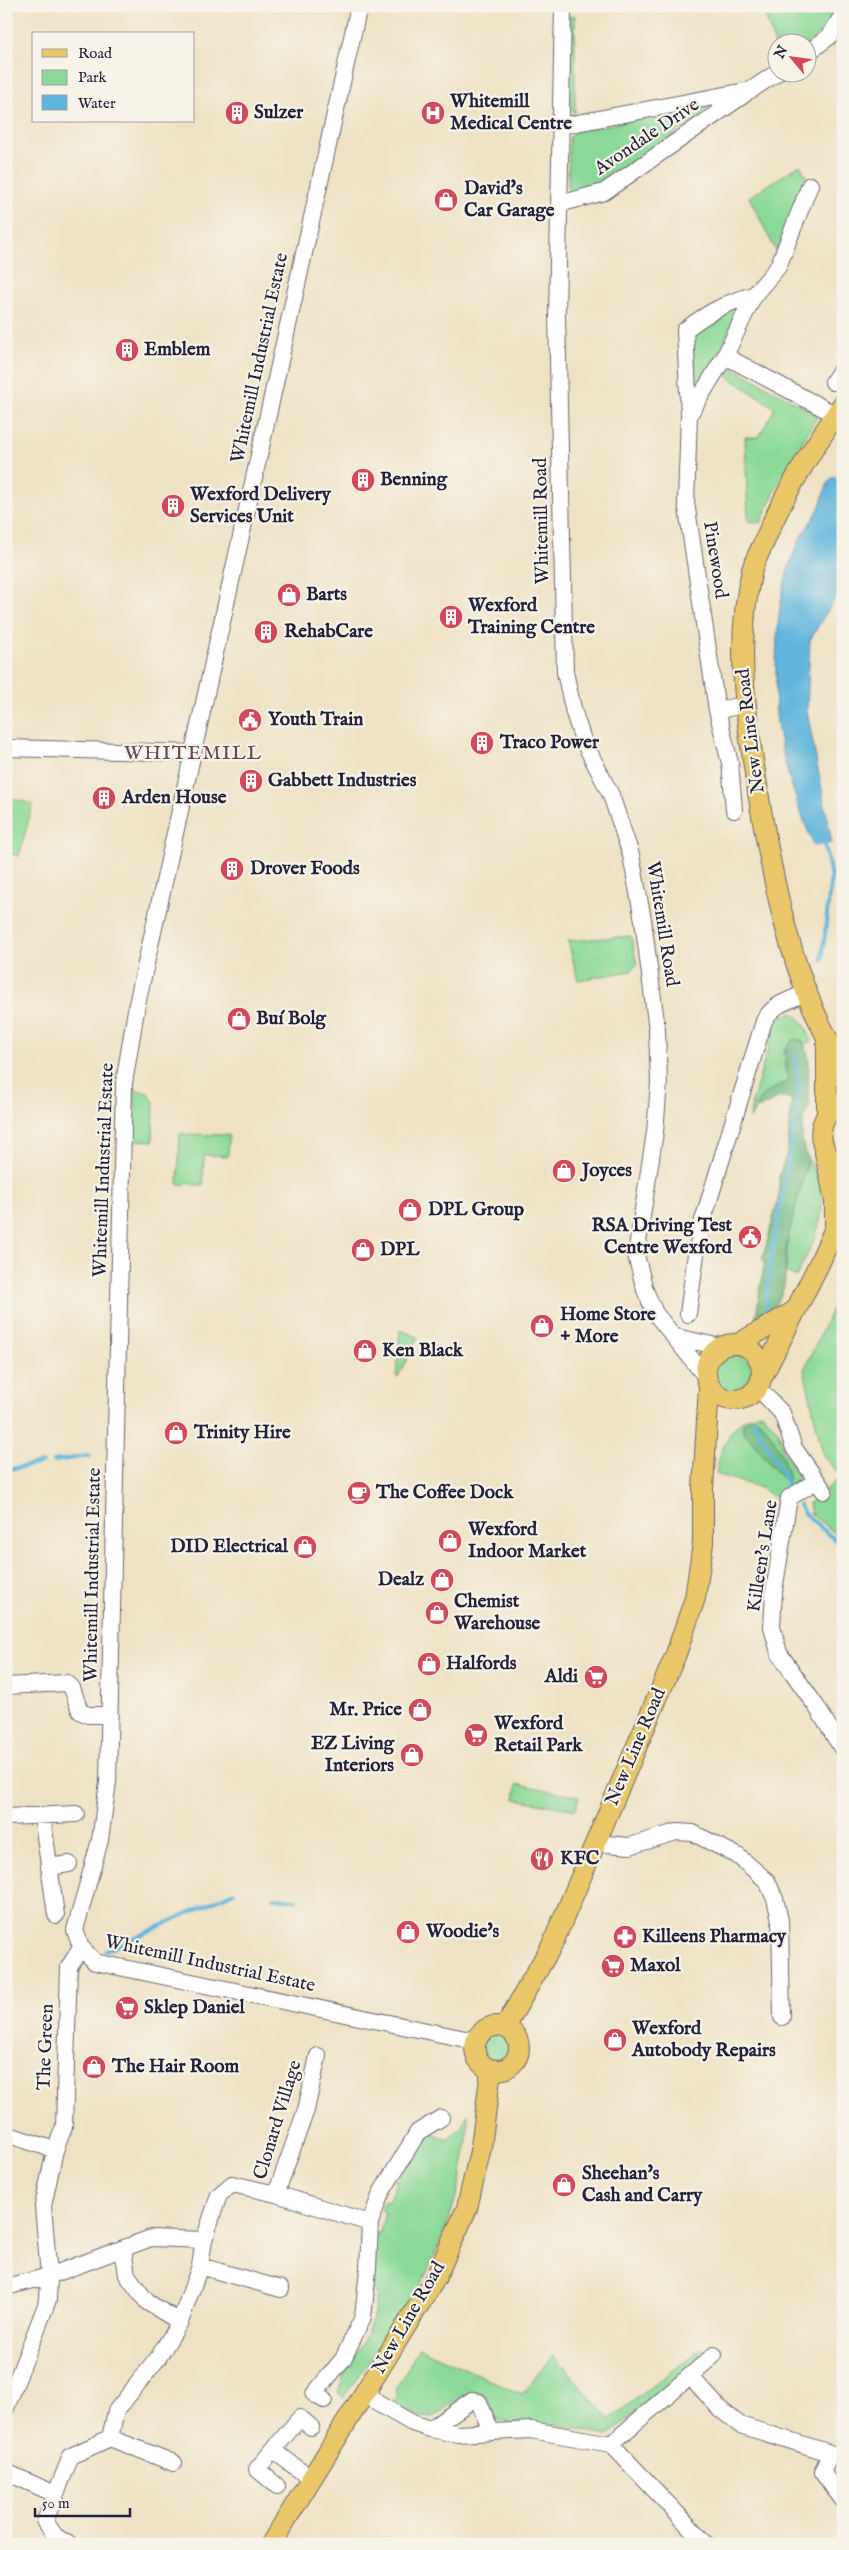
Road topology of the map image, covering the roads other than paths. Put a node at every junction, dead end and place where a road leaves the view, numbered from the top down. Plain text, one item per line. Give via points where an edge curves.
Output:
1 (359, 6) edge
2 (563, 6) edge
3 (843, 14) edge
4 (816, 46) edge
5 (766, 80) edge
6 (751, 90) junction
7 (561, 126) junction
8 (810, 184) dead end
9 (559, 204) junction
10 (754, 295) junction
11 (725, 356) junction
12 (843, 367) edge
13 (833, 382) dead end
14 (839, 410) edge
15 (689, 415) junction
16 (745, 705) junction
17 (717, 710) junction
18 (6, 748) edge
19 (193, 753) junction
20 (734, 810) dead end
21 (807, 992) junction
22 (827, 1041) junction
23 (843, 1064) edge
24 (843, 1102) edge
25 (827, 1116) junction
26 (825, 1153) junction
27 (843, 1170) edge
28 (839, 1217) edge
29 (795, 1311) junction
30 (688, 1314) dead end
31 (676, 1338) junction
32 (730, 1345) junction
33 (708, 1382) junction
34 (753, 1388) junction
35 (705, 1449) junction
36 (6, 1686) edge
37 (110, 1715) junction
38 (843, 1750) edge
39 (76, 1814) dead end
40 (42, 1815) junction
41 (6, 1817) edge
42 (595, 1843) junction
43 (69, 1864) dead end
44 (49, 1867) junction
45 (56, 1915) dead end
46 (81, 1947) junction
47 (782, 2017) dead end
48 (505, 2027) junction
49 (475, 2041) junction
50 (318, 2056) dead end
51 (491, 2070) junction
52 (441, 2118) dead end
53 (6, 2134) edge
54 (55, 2150) junction
55 (276, 2194) junction
56 (370, 2223) junction
57 (204, 2240) junction
58 (123, 2248) junction
59 (200, 2266) junction
60 (49, 2276) junction
61 (6, 2287) edge
62 (281, 2289) dead end
63 (180, 2322) junction
64 (714, 2355) dead end
65 (691, 2377) junction
66 (366, 2391) junction
67 (324, 2400) dead end
68 (6, 2408) edge
69 (311, 2427) dead end
70 (430, 2429) junction
71 (491, 2431) junction
72 (110, 2438) junction
73 (611, 2444) junction
74 (273, 2450) junction
75 (835, 2455) edge
76 (174, 2463) dead end
77 (6, 2472) edge
78 (310, 2478) junction
79 (277, 2486) dead end
80 (56, 2494) junction
81 (843, 2500) edge
82 (68, 2544) edge
83 (270, 2544) edge
84 (706, 2544) edge

1 - 19 street, Whitemill Industrial Estate
2 - 7 street, Whitemill Road
3 - 4 street via 830,36
5 - 6 street, Avondale Drive
6 - 7 street, Avondale Drive
6 - 9 street, Avondale Drive via 604,192
7 - 9 street, Whitemill Road
8 - 10 street, Pinewood via 778,268
9 - 31 street, Whitemill Road via 558,349 565,672 583,740 611,795 631,855 643,920 657,1030 659,1083 655,1132 636,1254 645,1290 656,1313
10 - 11 street, Pinewood
10 - 15 street, Pinewood via 704,315 685,330
11 - 14 street
11 - 15 street, Pinewood
12 - 13 street
14 - 16 main road, New Line Road via 798,473 771,524 753,569 743,659
15 - 17 street, Pinewood via 686,502
16 - 17 street
16 - 21 main road, New Line Road via 771,869
17 - 20 street, Pinewood via 730,763
18 - 19 street
19 - 37 street, Whitemill Industrial Estate via 137,1004 124,1083
21 - 22 main road, New Line Road
21 - 30 street via 777,1005 764,1021 703,1220
22 - 23 main road, New Line Road
22 - 25 main road, New Line Road
24 - 25 main road
25 - 26 main road, New Line Road via 821,1141
26 - 27 main road
26 - 28 main road, New Line Road
28 - 29 main road, New Line Road
29 - 32 main road
29 - 34 main road, New Line Road
31 - 32 street
31 - 33 street, Whitemill Road
32 - 33 main road via 709,1359
32 - 34 main road via 754,1352 759,1360
33 - 34 main road via 723,1398
33 - 35 main road, New Line Road
34 - 35 main road, New Line Road via 723,1417
34 - 38 street, Killeen's Lane via 782,1413 794,1448 820,1486 789,1498 774,1591 772,1627 780,1653
35 - 42 main road, New Line Road via 703,1544 695,1598 676,1654
36 - 37 street via 67,1683 80,1711 88,1715
37 - 46 street, Whitemill Industrial Estate via 108,1782 100,1840 75,1930
39 - 40 street
40 - 41 street
40 - 44 street
42 - 47 street via 630,1846 676,1832 693,1833 738,1856 767,1881 780,1920
42 - 48 main road, New Line Road via 552,1945
43 - 44 street
44 - 45 street
46 - 49 street, Whitemill Industrial Estate via 94,1962
46 - 54 street, The Green via 69,1967 64,2127
48 - 49 main road via 490,2026
48 - 51 main road via 516,2037 518,2056 506,2068
49 - 51 main road via 479,2062
50 - 55 street, Clonard Village via 306,2110
51 - 66 main road, New Line Road via 481,2147 467,2208 435,2279
52 - 56 street via 418,2132 381,2193
53 - 54 street
54 - 60 street, The Green via 43,2206
55 - 56 street, Clonard Village
55 - 57 street, Clonard Village via 232,2184 219,2195
56 - 67 street via 363,2318 343,2359 314,2394
57 - 58 street via 151,2238
57 - 59 street, Clonard Village
58 - 60 street
58 - 63 street via 127,2275 147,2302
59 - 62 street
59 - 63 street, Clonard Village
60 - 61 street
60 - 68 street via 48,2300
63 - 72 street, Clonard Village via 158,2358 116,2411
64 - 65 street
65 - 73 street
65 - 75 street via 720,2409 740,2425
66 - 70 street via 381,2405 412,2423
66 - 78 main road, New Line Road
69 - 74 street via 300,2418
70 - 71 street via 458,2434
70 - 71 street via 472,2400 479,2402
71 - 73 street via 531,2430
72 - 76 street
72 - 80 street via 71,2456
73 - 84 street
74 - 78 street
74 - 79 street via 257,2469
75 - 81 street via 827,2461 822,2472
77 - 80 street
78 - 83 main road, New Line Road
80 - 82 street via 45,2520 55,2536

